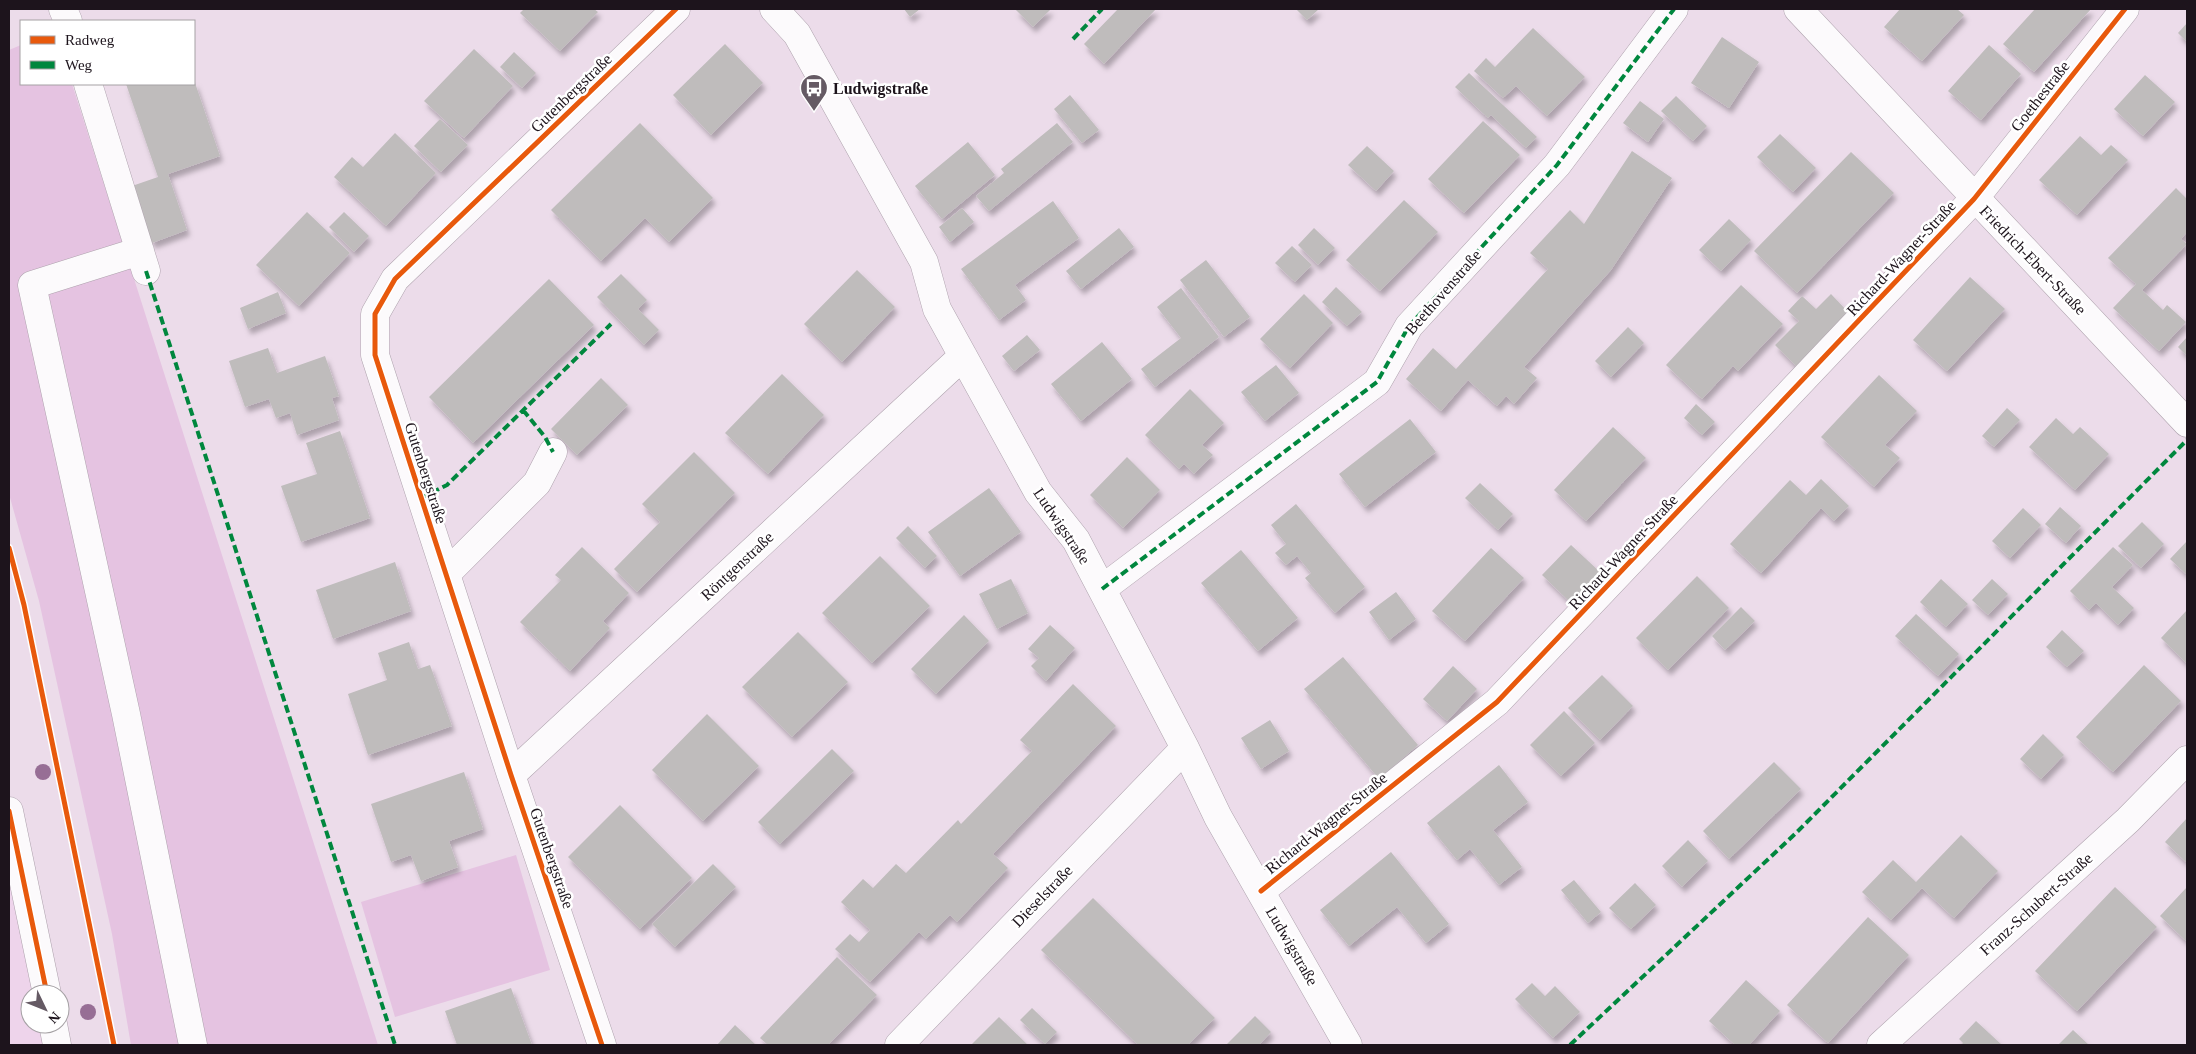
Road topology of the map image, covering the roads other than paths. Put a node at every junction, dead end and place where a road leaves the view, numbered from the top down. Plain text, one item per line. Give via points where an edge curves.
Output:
1 (676, 9) edge
2 (774, 9) edge
3 (1674, 9) edge
4 (1798, 9) edge
5 (2125, 9) edge
6 (88, 85) edge
7 (1974, 199) junction
8 (964, 356) junction
9 (2187, 423) edge
10 (553, 452) dead end
11 (446, 574) junction
12 (1102, 589) junction
13 (1185, 748) junction
14 (2187, 760) edge
15 (511, 775) junction
16 (9, 811) edge
17 (1261, 891) junction
18 (45, 984) edge
19 (194, 1045) edge
20 (602, 1045) edge
21 (899, 1045) edge
22 (1348, 1045) edge
23 (1882, 1045) edge

1 - 11 street, Gutenbergstraße via 395,279 375,314 375,355
2 - 8 street, Ludwigstraße via 797,34 924,262 937,309
3 - 12 street, Beethovenstraße via 1557,164 1410,326 1377,382
4 - 7 street, Friedrich-Ebert-Straße
5 - 7 street, Goethestraße
6 - 19 street via 143,261 32,285
7 - 9 street, Friedrich-Ebert-Straße
7 - 17 street, Richard-Wagner-Straße via 1497,702
8 - 12 street, Ludwigstraße via 1038,492 1076,540
8 - 15 street, Röntgenstraße
10 - 11 street via 537,483
11 - 15 street, Gutenbergstraße
12 - 13 street, Ludwigstraße
13 - 17 street, Ludwigstraße via 1218,816
13 - 21 street, Dieselstraße
14 - 23 street, Franz-Schubert-Straße via 2128,820
15 - 20 street, Gutenbergstraße
16 - 18 street
17 - 22 street, Ludwigstraße

